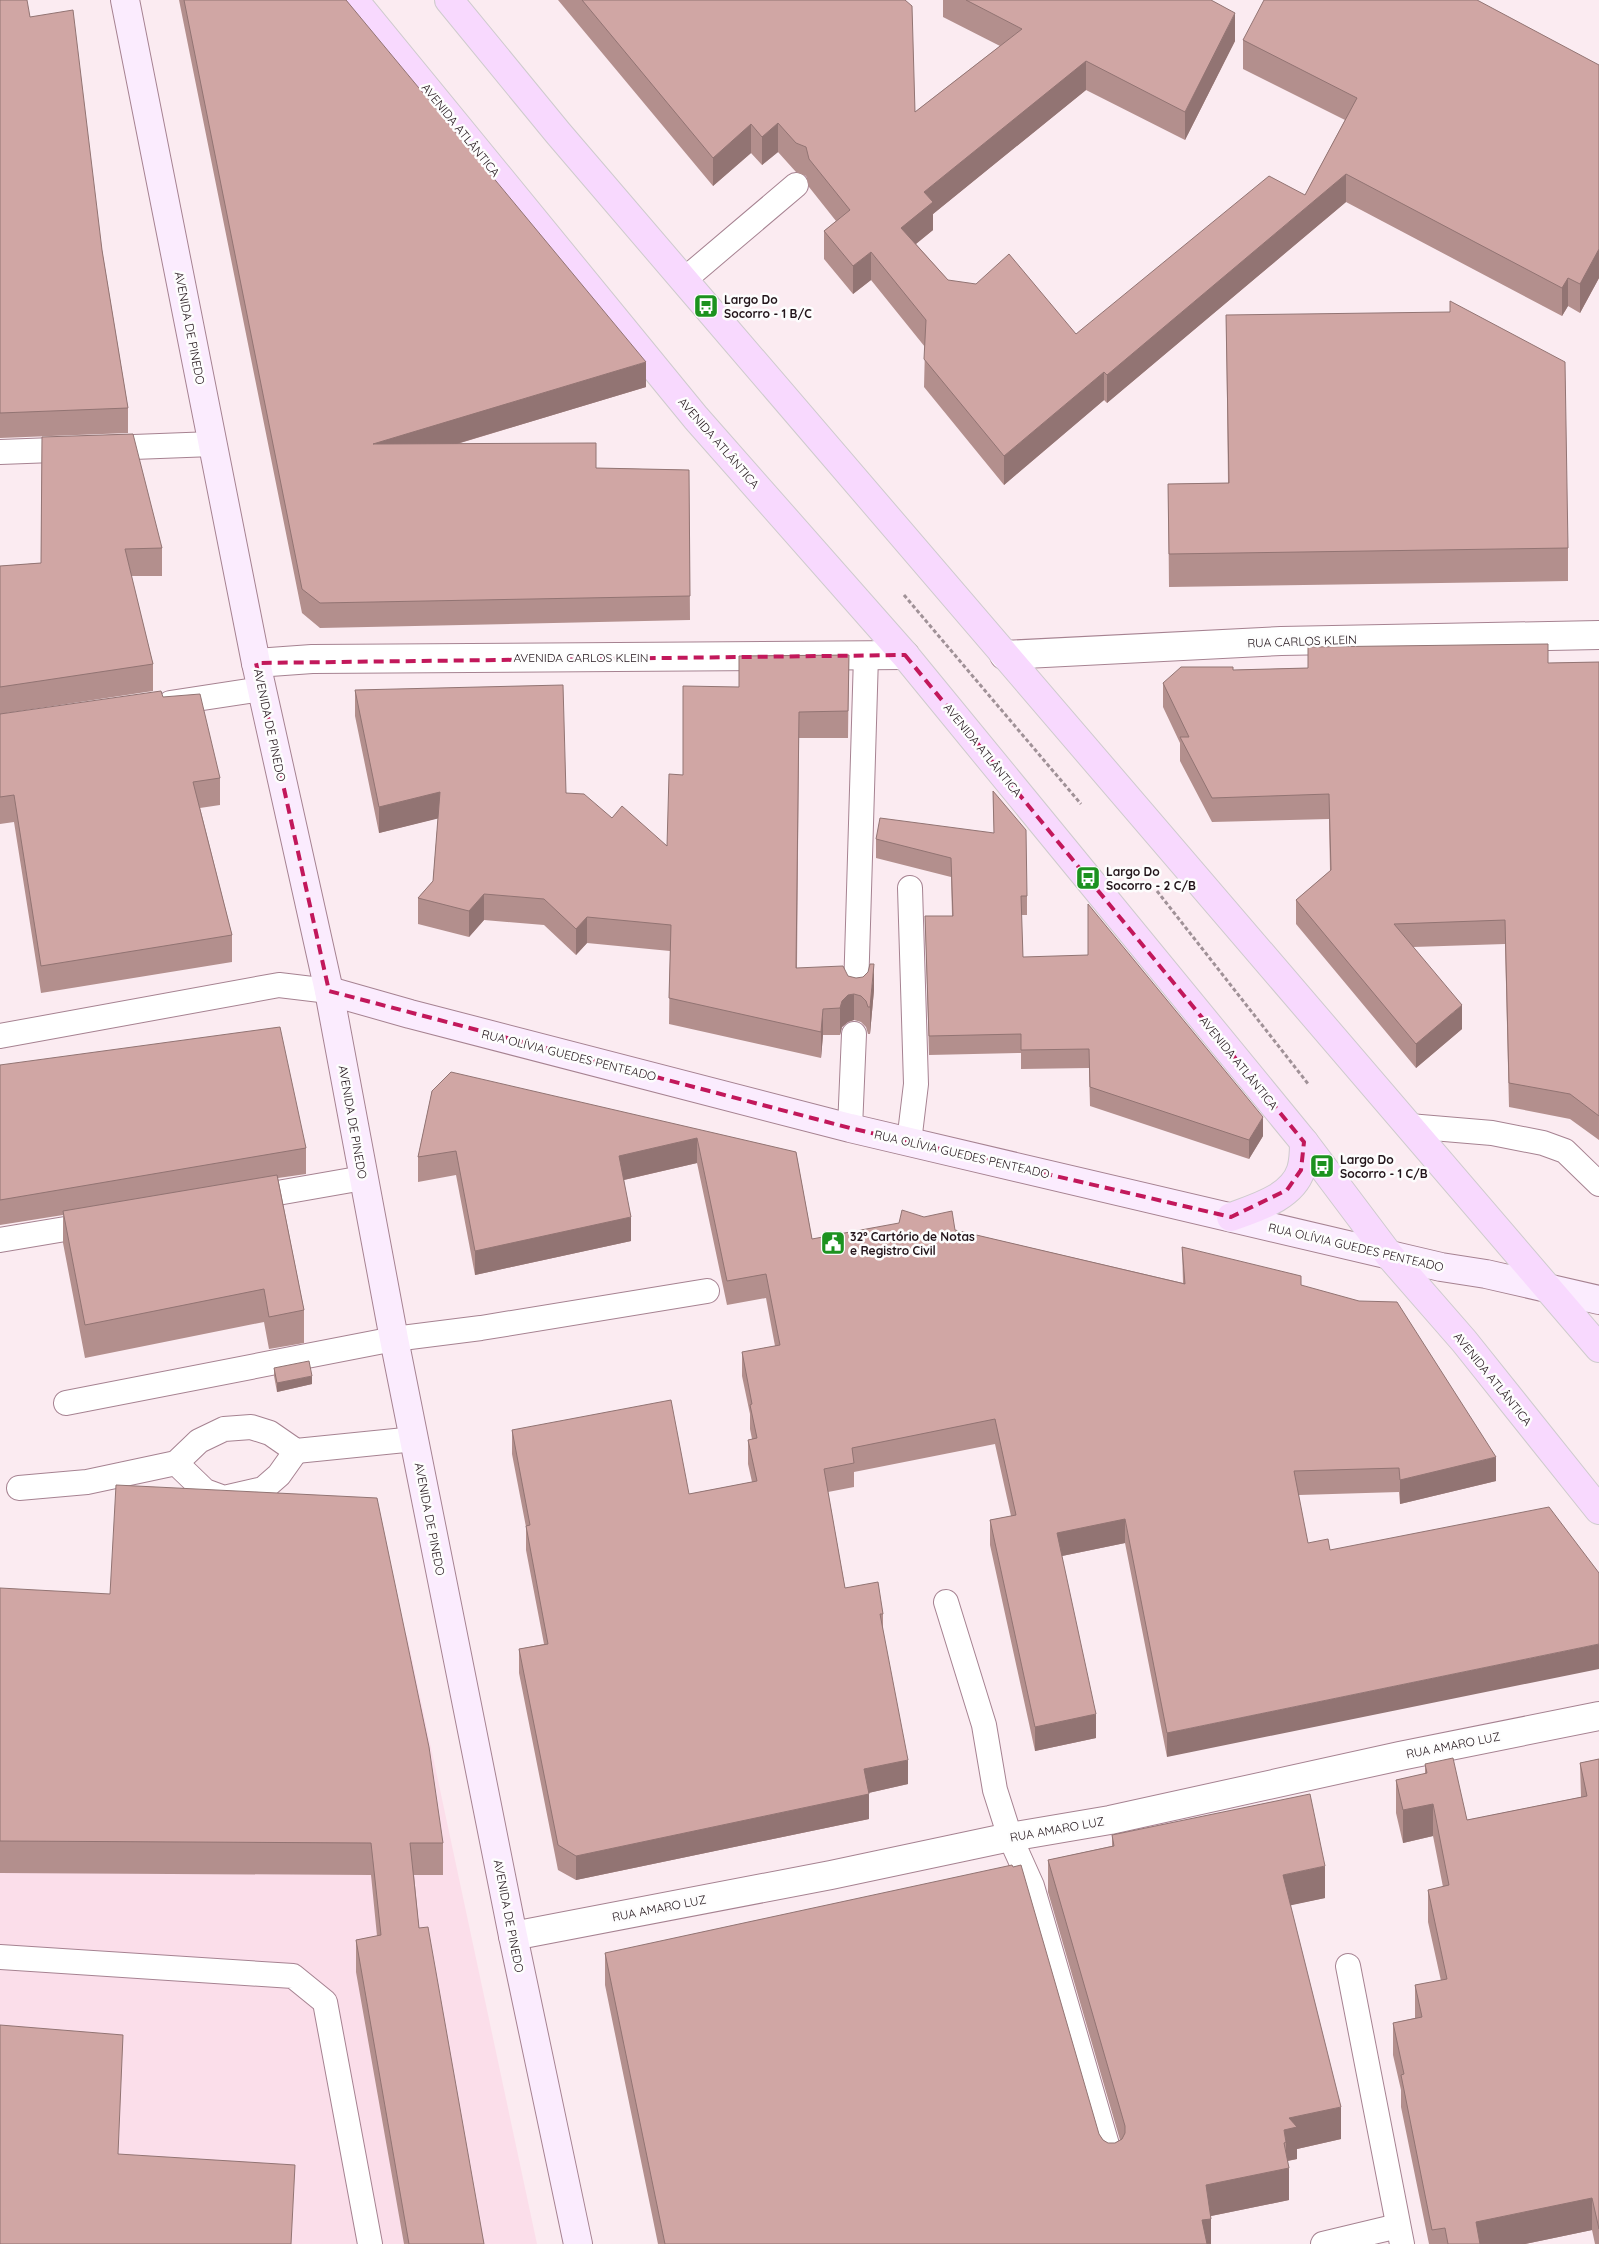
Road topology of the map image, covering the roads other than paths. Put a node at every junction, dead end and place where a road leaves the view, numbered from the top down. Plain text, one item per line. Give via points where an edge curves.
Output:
1 (125, 0) edge
2 (354, 0) edge
3 (449, 0) edge
4 (796, 185) dead end
5 (684, 280) junction
6 (213, 444) junction
7 (0, 452) edge
8 (1599, 635) edge
9 (905, 655) junction
10 (1004, 655) junction
11 (866, 656) junction
12 (256, 663) junction
13 (262, 689) junction
14 (146, 706) edge
15 (910, 888) dead end
16 (329, 991) junction
17 (856, 991) edge
18 (854, 1034) dead end
19 (0, 1036) edge
20 (1409, 1126) junction
21 (850, 1128) junction
22 (909, 1142) junction
23 (1304, 1142) junction
24 (363, 1178) junction
25 (1599, 1184) edge
26 (224, 1202) edge
27 (1231, 1218) junction
28 (117, 1220) edge
29 (0, 1240) edge
30 (1389, 1255) junction
31 (1549, 1290) junction
32 (707, 1291) dead end
33 (1599, 1300) edge
34 (394, 1339) junction
35 (1599, 1348) edge
36 (66, 1403) dead end
37 (415, 1440) junction
38 (296, 1451) junction
39 (176, 1463) junction
40 (19, 1488) dead end
41 (1599, 1510) edge
42 (946, 1602) dead end
43 (1599, 1716) edge
44 (1010, 1837) junction
45 (513, 1936) junction
46 (0, 1957) edge
47 (1348, 1966) dead end
48 (1112, 2162) edge
49 (1400, 2235) edge
50 (370, 2244) edge
51 (578, 2244) edge
52 (1323, 2244) edge

1 - 6 street, AVENIDA DE PINEDO
2 - 9 main road, AVENIDA ATLÂNTICA via 696,418
3 - 5 main road
4 - 5 lane
5 - 10 main road
6 - 7 lane
6 - 12 street, AVENIDA DE PINEDO
8 - 10 street, RUA CARLOS KLEIN via 1281,641
9 - 11 street, AVENIDA CARLOS KLEIN
9 - 23 main road, AVENIDA ATLÂNTICA
10 - 20 main road
11 - 12 street, AVENIDA CARLOS KLEIN via 322,659
11 - 17 lane
12 - 13 street, AVENIDA DE PINEDO
13 - 14 lane
13 - 16 street, AVENIDA DE PINEDO
15 - 22 lane via 916,1084
16 - 19 lane via 278,984
16 - 21 street, RUA OLÍVIA GUEDES PENTEADO
16 - 24 street, AVENIDA DE PINEDO
18 - 21 lane
20 - 25 lane via 1492,1133 1543,1142 1565,1151
20 - 31 main road
21 - 22 street, RUA OLÍVIA GUEDES PENTEADO
22 - 27 street, RUA OLÍVIA GUEDES PENTEADO
23 - 27 main road via 1301,1170 1287,1190
23 - 30 main road, AVENIDA ATLÂNTICA
24 - 26 lane
24 - 34 street, AVENIDA DE PINEDO
27 - 30 street, RUA OLÍVIA GUEDES PENTEADO
28 - 29 lane
30 - 31 street, RUA OLÍVIA GUEDES PENTEADO
30 - 41 main road, AVENIDA ATLÂNTICA via 1464,1341
31 - 33 street, RUA OLÍVIA GUEDES PENTEADO
31 - 35 main road
32 - 34 lane
34 - 36 lane
34 - 37 street, AVENIDA DE PINEDO
37 - 38 lane
37 - 45 street, AVENIDA DE PINEDO
38 - 39 lane via 270,1433 251,1427 224,1429 199,1441
38 - 39 lane via 263,1489 224,1498 205,1491
39 - 40 lane via 87,1482
42 - 44 lane via 984,1725 995,1790
43 - 44 street, RUA AMARO LUZ via 1110,1820
44 - 45 street, RUA AMARO LUZ
44 - 48 lane via 1032,1886
45 - 51 street, AVENIDA DE PINEDO
46 - 50 lane via 293,1976 325,2002
47 - 49 lane
49 - 52 lane

